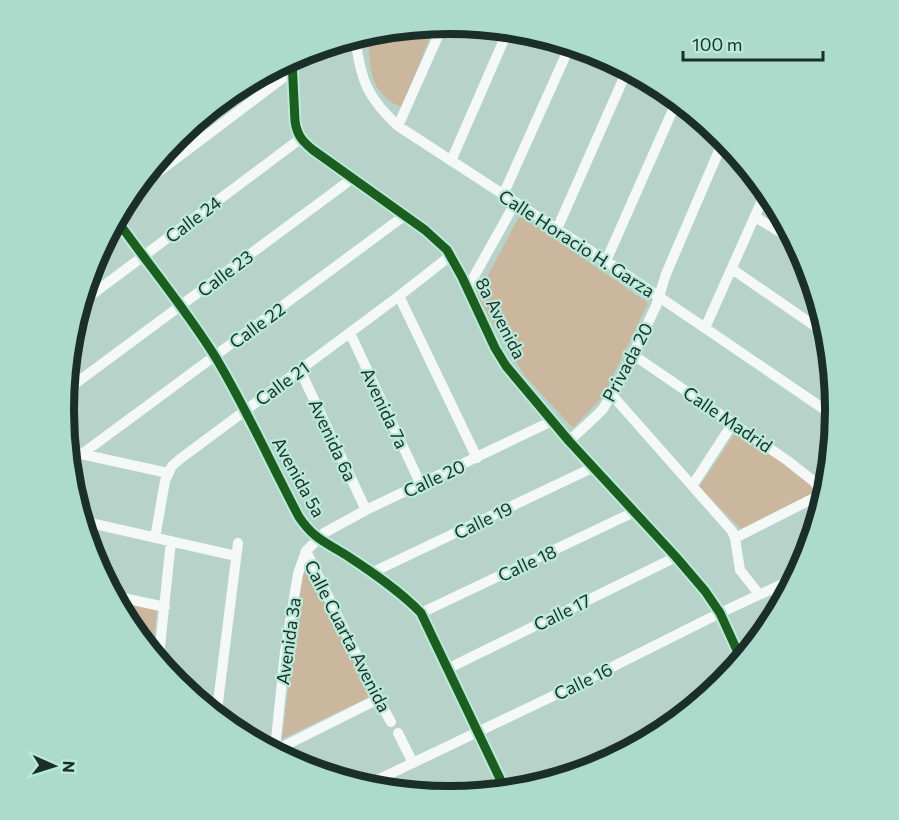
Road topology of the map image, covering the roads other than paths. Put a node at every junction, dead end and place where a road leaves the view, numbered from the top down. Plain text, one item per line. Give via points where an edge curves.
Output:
1 (439, 34) edge
2 (504, 39) edge
3 (356, 46) edge
4 (567, 53) edge
5 (292, 69) edge
6 (283, 73) edge
7 (625, 78) edge
8 (673, 109) edge
9 (398, 126) junction
10 (300, 139) junction
11 (720, 149) edge
12 (451, 161) junction
13 (163, 167) edge
14 (353, 178) junction
15 (503, 195) junction
16 (762, 201) edge
17 (515, 202) junction
18 (404, 216) junction
19 (755, 217) junction
20 (121, 227) edge
21 (557, 229) junction
22 (780, 232) edge
23 (143, 256) junction
24 (450, 256) junction
25 (606, 261) junction
26 (732, 269) junction
27 (467, 289) junction
28 (93, 293) edge
29 (399, 296) junction
30 (659, 297) junction
31 (180, 306) junction
32 (815, 325) edge
33 (705, 328) junction
34 (350, 333) junction
35 (632, 354) junction
36 (214, 356) junction
37 (300, 370) junction
38 (75, 384) edge
39 (612, 395) junction
40 (245, 410) junction
41 (825, 410) edge
42 (552, 421) junction
43 (733, 423) junction
44 (569, 441) junction
45 (77, 453) edge
46 (477, 458) junction
47 (594, 467) junction
48 (168, 473) junction
49 (420, 483) junction
50 (692, 486) junction
51 (817, 486) edge
52 (814, 498) edge
53 (366, 510) junction
54 (634, 512) junction
55 (92, 523) edge
56 (155, 538) junction
57 (735, 538) junction
58 (318, 539) junction
59 (171, 542) junction
60 (238, 543) dead end
61 (306, 551) junction
62 (236, 556) junction
63 (676, 557) junction
64 (371, 573) junction
65 (781, 586) edge
66 (759, 594) junction
67 (124, 598) edge
68 (165, 607) junction
69 (421, 613) junction
70 (720, 613) junction
71 (160, 649) edge
72 (737, 651) edge
73 (447, 669) junction
74 (378, 699) junction
75 (218, 705) edge
76 (391, 722) dead end
77 (477, 732) junction
78 (398, 733) dead end
79 (276, 743) edge
80 (281, 746) edge
81 (413, 763) junction
82 (380, 779) edge
83 (501, 782) edge

1 - 9 street
2 - 12 street
3 - 9 street, Calle Horacio H. Garza via 370,96
4 - 15 street
5 - 10 street
6 - 13 street
7 - 21 street
8 - 25 street
9 - 12 street, Calle Horacio H. Garza
10 - 14 street, 8a Avenida
10 - 23 street, Calle 24
11 - 30 street, Privada 20
12 - 15 street, Calle Horacio H. Garza
14 - 18 street, 8a Avenida
14 - 31 street, Calle 23
15 - 17 street, Calle Horacio H. Garza
16 - 19 street
17 - 21 street, Calle Horacio H. Garza
17 - 27 street
18 - 24 street, 8a Avenida via 442,244
18 - 36 street, Calle 22
19 - 22 street
19 - 26 street
20 - 23 street, Avenida 5a
21 - 25 street, Calle Horacio H. Garza
23 - 28 street, Calle 24
23 - 31 street, Avenida 5a
24 - 27 street, 8a Avenida
24 - 29 street, Calle 21
25 - 30 street, Calle Horacio H. Garza
26 - 32 street
26 - 33 street
27 - 42 street, 8a Avenida via 506,366
29 - 34 street, Calle 21
29 - 46 street
30 - 33 street, Calle Horacio H. Garza
30 - 35 street, Privada 20
31 - 36 street, Avenida 5a
31 - 38 street, Calle 23
33 - 41 street, Calle Horacio H. Garza
34 - 37 street, Calle 21
34 - 49 street, Avenida 7a
35 - 39 street, Privada 20
35 - 43 street, Calle Madrid
36 - 40 street, Avenida 5a
36 - 45 street, Calle 22
37 - 40 street, Calle 21
37 - 53 street, Avenida 6a
39 - 44 street, Privada 20
39 - 50 street
40 - 48 street, Calle 21 via 180,459
40 - 58 street, Avenida 5a via 299,517
42 - 44 street, 8a Avenida
42 - 46 street, Calle 20
43 - 50 street
43 - 51 street, Calle Madrid
44 - 47 street, 8a Avenida
45 - 48 street
46 - 49 street, Calle 20
47 - 54 street, 8a Avenida
47 - 64 street, Calle 19
48 - 56 street
49 - 53 street, Calle 20
50 - 57 street
52 - 57 street
53 - 58 street, Calle 20
54 - 63 street, 8a Avenida
54 - 69 street, Calle 18
55 - 56 street
56 - 59 street
57 - 66 street via 740,570
58 - 61 street, Avenida 3a
58 - 64 street, Avenida 5a
59 - 62 street
59 - 68 street
60 - 62 street
61 - 74 street, Calle Cuarta Avenida
61 - 79 street, Avenida 3a via 298,574 285,652
62 - 75 street
63 - 70 street, 8a Avenida
63 - 73 street, Calle 17
64 - 69 street, Avenida 5a
65 - 66 street, Calle 16
66 - 70 street, Calle 16
67 - 68 street
68 - 71 street
69 - 73 street, Avenida 5a
70 - 72 street, 8a Avenida
70 - 77 street, Calle 16
73 - 77 street, Avenida 5a
74 - 76 street, Calle Cuarta Avenida
74 - 80 street
77 - 81 street, Calle 16
77 - 83 street, Avenida 5a
78 - 81 street, Calle Cuarta Avenida
81 - 82 street, Calle 16

